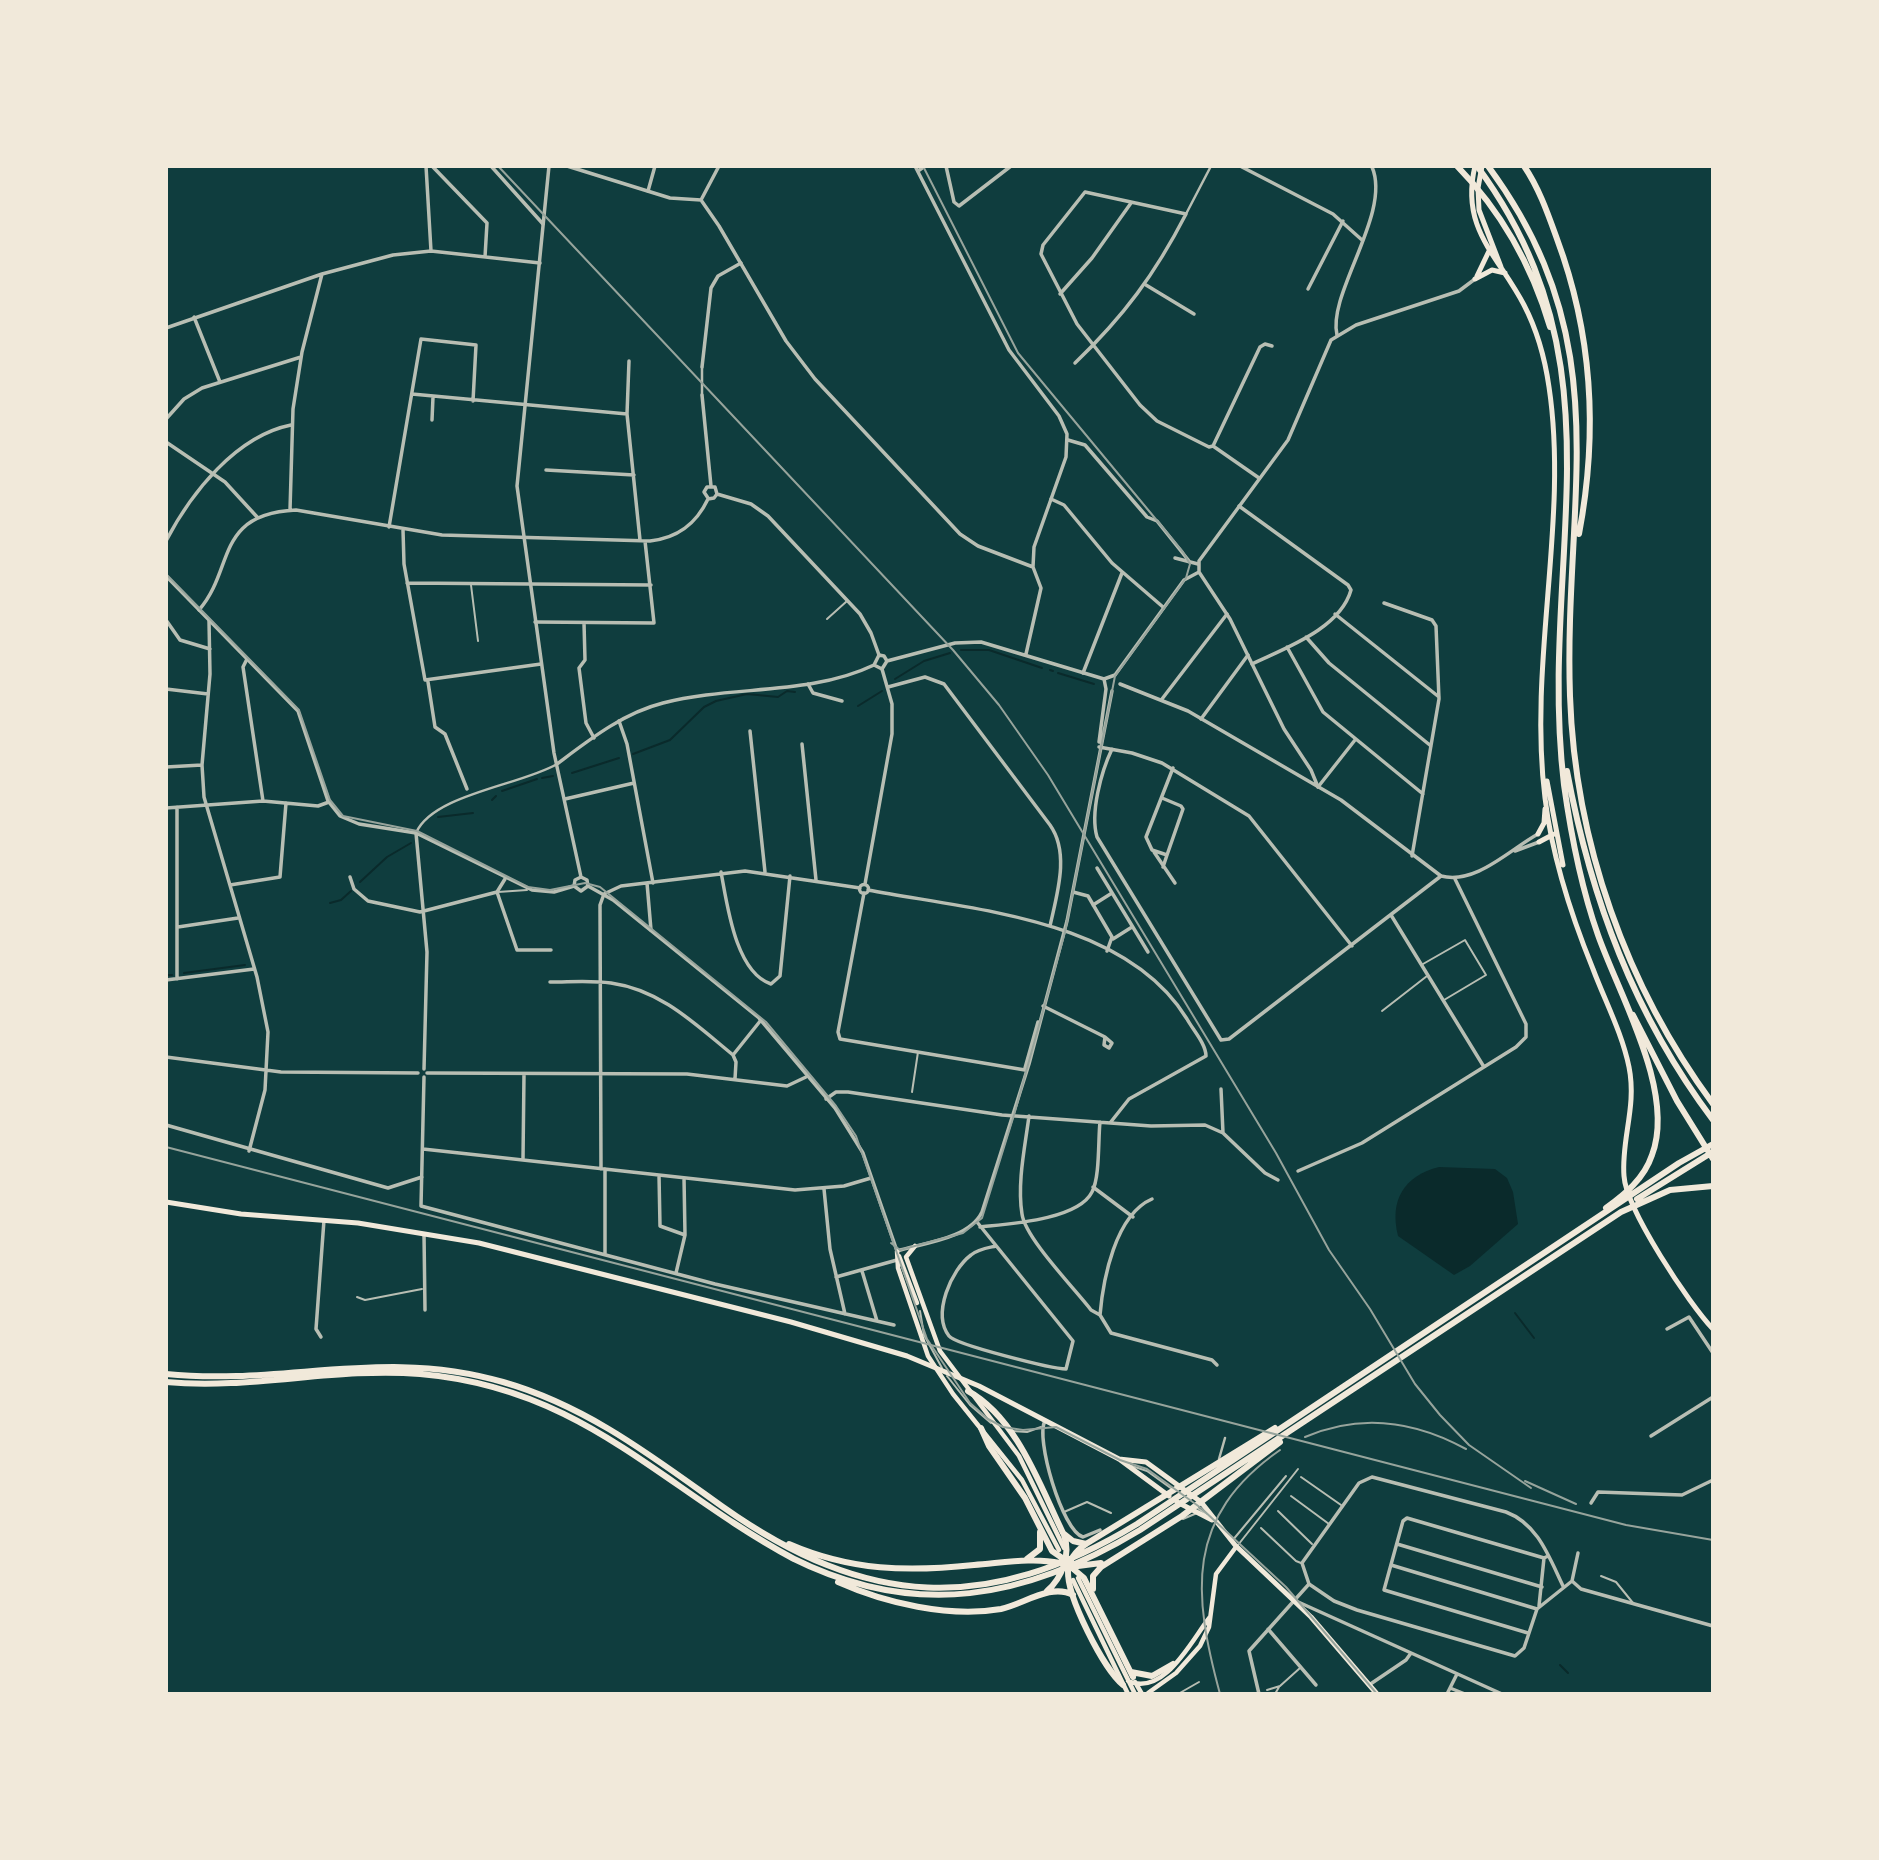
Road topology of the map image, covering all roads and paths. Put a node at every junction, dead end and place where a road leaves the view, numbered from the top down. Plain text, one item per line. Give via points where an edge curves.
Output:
1 (426, 166) edge
2 (432, 166) edge
3 (491, 166) edge
4 (549, 166) edge
5 (566, 166) edge
6 (655, 166) edge
7 (719, 166) edge
8 (925, 166) edge
9 (946, 166) edge
10 (1011, 166) edge
11 (1211, 166) edge
12 (1240, 166) edge
13 (1457, 166) edge
14 (1478, 166) edge
15 (1372, 167) edge
16 (1525, 167) edge
17 (916, 168) edge
18 (1490, 169) edge
19 (648, 191) junction
20 (701, 200) junction
21 (1131, 203) junction
22 (1186, 214) junction
23 (1343, 221) junction
24 (543, 224) junction
25 (1362, 240) junction
26 (1491, 250) junction
27 (431, 251) junction
28 (485, 258) junction
29 (540, 263) junction
30 (740, 263) junction
31 (1505, 273) junction
32 (322, 274) junction
33 (1475, 279) junction
34 (1146, 285) junction
35 (1308, 289) dead end
36 (1060, 293) junction
37 (1194, 314) dead end
38 (194, 317) junction
39 (166, 328) edge
40 (1337, 335) junction
41 (1093, 346) junction
42 (1272, 346) dead end
43 (301, 357) junction
44 (629, 361) dead end
45 (1075, 363) dead end
46 (702, 367) joint
47 (1562, 369) junction
48 (219, 382) junction
49 (412, 394) junction
50 (702, 395) joint
51 (433, 397) junction
52 (473, 401) junction
53 (524, 406) junction
54 (627, 414) junction
55 (166, 419) edge
56 (432, 420) dead end
57 (291, 425) junction
58 (1068, 439) junction
59 (166, 442) edge
60 (1213, 446) junction
61 (546, 470) dead end
62 (214, 474) junction
63 (634, 475) junction
64 (1259, 478) junction
65 (710, 486) junction
66 (717, 494) junction
67 (708, 499) junction
68 (1051, 499) junction
69 (1239, 506) junction
70 (290, 510) junction
71 (258, 519) junction
72 (389, 527) junction
73 (403, 529) junction
74 (523, 538) junction
75 (643, 540) junction
76 (166, 541) edge
77 (1575, 556) junction
78 (1175, 558) dead end
79 (1189, 562) junction
80 (1198, 564) junction
81 (1033, 567) junction
82 (1199, 572) junction
83 (1122, 573) junction
84 (166, 576) edge
85 (407, 583) junction
86 (530, 583) junction
87 (471, 584) junction
88 (651, 585) junction
89 (848, 600) junction
90 (1384, 603) dead end
91 (1163, 607) junction
92 (199, 610) junction
93 (1227, 614) junction
94 (1335, 614) junction
95 (827, 619) dead end
96 (166, 620) edge
97 (209, 621) junction
98 (535, 622) junction
99 (584, 624) junction
100 (1306, 637) junction
101 (478, 641) dead end
102 (1287, 647) junction
103 (210, 649) junction
104 (1026, 654) junction
105 (879, 655) junction
106 (1248, 655) junction
107 (247, 659) junction
108 (887, 661) junction
109 (541, 664) junction
110 (1252, 664) junction
111 (874, 665) junction
112 (882, 669) junction
113 (1083, 673) junction
114 (1115, 675) junction
115 (1104, 679) junction
116 (426, 681) junction
117 (808, 684) junction
118 (1120, 684) junction
119 (888, 687) junction
120 (166, 689) edge
121 (1106, 690) junction
122 (1112, 691) junction
123 (208, 694) junction
124 (1439, 697) junction
125 (1162, 699) junction
126 (842, 701) dead end
127 (1201, 719) junction
128 (619, 721) junction
129 (750, 731) dead end
130 (594, 738) junction
131 (1561, 738) junction
132 (1354, 740) junction
133 (802, 744) dead end
134 (1099, 746) junction
135 (1431, 746) junction
136 (1112, 749) junction
137 (556, 764) junction
138 (202, 765) junction
139 (1544, 765) junction
140 (166, 767) edge
141 (1173, 768) junction
142 (634, 783) junction
143 (1318, 787) junction
144 (467, 789) joint
145 (1423, 794) junction
146 (469, 796) junction
147 (1162, 798) junction
148 (565, 799) junction
149 (1545, 799) junction
150 (263, 801) junction
151 (329, 802) junction
152 (286, 803) junction
153 (206, 805) junction
154 (177, 807) junction
155 (166, 808) edge
156 (416, 833) junction
157 (1553, 833) junction
158 (1538, 834) junction
159 (1539, 842) junction
160 (1555, 849) junction
161 (1153, 850) junction
162 (1167, 855) junction
163 (1504, 855) junction
164 (1412, 856) junction
165 (1163, 867) junction
166 (1097, 868) dead end
167 (722, 872) junction
168 (765, 872) junction
169 (790, 876) junction
170 (1441, 876) junction
171 (350, 877) dead end
172 (581, 877) junction
173 (505, 878) junction
174 (1455, 879) junction
175 (817, 880) junction
176 (650, 883) junction
177 (1175, 883) dead end
178 (230, 885) junction
179 (574, 886) junction
180 (588, 886) junction
181 (862, 886) junction
182 (1567, 888) junction
183 (530, 889) junction
184 (869, 890) junction
185 (496, 892) junction
186 (1073, 892) junction
187 (864, 893) junction
188 (1113, 893) junction
189 (604, 894) junction
190 (1093, 905) junction
191 (425, 910) junction
192 (1391, 915) junction
193 (239, 917) junction
194 (1050, 926) junction
195 (1133, 926) junction
196 (178, 927) junction
197 (651, 930) junction
198 (1064, 930) junction
199 (1113, 939) junction
200 (1352, 946) junction
201 (551, 950) dead end
202 (1107, 950) junction
203 (1148, 952) dead end
204 (1422, 965) junction
205 (254, 969) junction
206 (1611, 969) junction
207 (1428, 975) junction
208 (177, 979) junction
209 (166, 980) edge
210 (550, 982) dead end
211 (598, 982) junction
212 (1444, 1000) junction
213 (1043, 1006) junction
214 (1381, 1012) dead end
215 (761, 1020) junction
216 (1105, 1037) dead end
217 (918, 1052) junction
218 (733, 1055) junction
219 (166, 1057) edge
220 (1484, 1067) junction
221 (1025, 1070) junction
222 (267, 1071) junction
223 (425, 1073) junction
224 (524, 1074) junction
225 (598, 1074) junction
226 (806, 1077) junction
227 (735, 1079) junction
228 (1221, 1089) dead end
229 (912, 1092) dead end
230 (826, 1098) junction
231 (1713, 1104) edge
232 (1013, 1115) junction
233 (1029, 1116) junction
234 (1713, 1120) edge
235 (1100, 1122) junction
236 (1110, 1123) junction
237 (166, 1125) edge
238 (1223, 1133) junction
239 (1713, 1144) edge
240 (422, 1149) junction
241 (249, 1151) junction
242 (1713, 1152) edge
243 (1695, 1158) junction
244 (1713, 1159) edge
245 (523, 1160) junction
246 (603, 1169) junction
247 (1298, 1171) dead end
248 (659, 1175) junction
249 (422, 1177) junction
250 (684, 1178) junction
251 (871, 1178) junction
252 (1278, 1180) dead end
253 (1713, 1186) edge
254 (1093, 1187) junction
255 (824, 1189) junction
256 (1643, 1195) junction
257 (1152, 1199) dead end
258 (166, 1202) edge
259 (1133, 1217) junction
260 (324, 1220) junction
261 (976, 1222) junction
262 (1024, 1222) junction
263 (981, 1227) junction
264 (424, 1234) junction
265 (685, 1234) junction
266 (1556, 1244) junction
267 (915, 1245) junction
268 (996, 1246) junction
269 (897, 1251) junction
270 (605, 1255) junction
271 (897, 1260) junction
272 (862, 1271) junction
273 (676, 1274) junction
274 (836, 1277) junction
275 (423, 1289) junction
276 (357, 1297) dead end
277 (425, 1310) dead end
278 (920, 1311) junction
279 (845, 1314) junction
280 (1100, 1314) junction
281 (877, 1321) junction
282 (894, 1325) dead end
283 (1667, 1329) dead end
284 (1713, 1329) edge
285 (321, 1337) dead end
286 (1713, 1353) edge
287 (1217, 1365) dead end
288 (166, 1374) edge
289 (166, 1382) edge
290 (968, 1391) junction
291 (1709, 1399) edge
292 (1324, 1404) junction
293 (1043, 1424) junction
294 (981, 1427) junction
295 (1651, 1436) dead end
296 (1225, 1438) dead end
297 (1119, 1459) junction
298 (1139, 1460) junction
299 (1298, 1469) dead end
300 (1136, 1470) junction
301 (1286, 1476) dead end
302 (1301, 1477) dead end
303 (1713, 1480) edge
304 (1291, 1496) dead end
305 (1197, 1499) junction
306 (1591, 1503) dead end
307 (1341, 1506) junction
308 (1198, 1511) junction
309 (1278, 1511) dead end
310 (1063, 1513) junction
311 (1111, 1513) dead end
312 (1213, 1521) junction
313 (1162, 1523) dead end
314 (1039, 1524) junction
315 (1329, 1524) junction
316 (1261, 1528) dead end
317 (758, 1530) junction
318 (1100, 1530) dead end
319 (1063, 1534) junction
320 (1086, 1544) junction
321 (1234, 1544) junction
322 (1397, 1544) junction
323 (1313, 1545) junction
324 (1578, 1553) dead end
325 (1546, 1557) junction
326 (792, 1558) junction
327 (1112, 1559) junction
328 (1021, 1561) junction
329 (1066, 1563) junction
330 (1302, 1563) junction
331 (1391, 1566) junction
332 (1601, 1576) dead end
333 (1035, 1578) junction
334 (1075, 1579) dead end
335 (1572, 1581) junction
336 (1310, 1584) junction
337 (1563, 1586) junction
338 (1542, 1587) junction
339 (1043, 1594) junction
340 (1073, 1595) junction
341 (1294, 1600) junction
342 (1097, 1602) junction
343 (1633, 1604) junction
344 (1538, 1608) junction
345 (1211, 1616) junction
346 (1713, 1626) edge
347 (1268, 1629) junction
348 (1528, 1633) junction
349 (1411, 1653) junction
350 (1173, 1664) junction
351 (1301, 1668) junction
352 (1457, 1674) junction
353 (1130, 1680) junction
354 (1199, 1682) dead end
355 (1316, 1685) dead end
356 (1280, 1686) junction
357 (1368, 1686) junction
358 (1450, 1688) junction
359 (1262, 1692) edge
360 (1145, 1693) edge
361 (1128, 1694) edge
362 (1135, 1694) edge
363 (1178, 1694) edge
364 (1275, 1694) edge
365 (1371, 1694) edge
366 (1377, 1694) edge
367 (1447, 1694) edge
368 (1465, 1694) edge
369 (1502, 1694) edge

1 - 27 street
2 - 28 street via 486,223
3 - 24 street
4 - 24 street
5 - 19 street
6 - 19 street
7 - 20 street
8 - 17 street
9 - 10 street via 957,206
11 - 22 street
12 - 23 street
13 - 47 highway via 1513,238 1533,278
14 - 26 main road via 1478,203
14 - 47 highway via 1514,222 1539,275
15 - 25 street via 1375,188
16 - 77 highway via 1549,215 1569,272 1587,355 1588,437
17 - 58 street via 1004,341 1059,416
18 - 77 highway via 1543,263 1569,348 1578,432
19 - 20 street
20 - 30 street
21 - 22 street
21 - 36 street
21 - 36 street via 1084,192 1041,248
22 - 34 street
23 - 25 street
23 - 35 street
24 - 29 street
25 - 40 street via 1336,324
26 - 31 main road
26 - 33 main road
27 - 28 street
27 - 32 street via 380,257
28 - 29 street
29 - 53 street
30 - 46 street via 720,275 711,288
30 - 81 street via 815,380 949,523 978,546
31 - 33 main road via 1492,270
31 - 139 main road via 1535,330 1552,412 1553,489 1541,686
32 - 38 street
32 - 43 street
33 - 40 street via 1453,293 1387,313
34 - 37 street
34 - 41 street
36 - 41 street
38 - 39 street
38 - 48 street
40 - 64 street via 1328,346 1293,431
41 - 45 street
41 - 60 street via 1150,415
42 - 60 street via 1261,347
43 - 48 street
43 - 57 street
44 - 54 street
46 - 50 street
47 - 131 highway via 1569,460 1559,639
48 - 55 street via 189,396
49 - 51 street
49 - 52 street via 422,338 473,343 477,349
49 - 72 street
50 - 65 street
51 - 52 street
51 - 56 street
52 - 53 street
53 - 54 street
53 - 74 street via 517,481
54 - 63 street
57 - 62 street via 255,439
57 - 70 street
58 - 68 street
58 - 79 street via 1085,445
59 - 62 street
60 - 64 street
61 - 63 street
62 - 71 street
62 - 76 street
63 - 75 street
64 - 69 street
65 - 66 street
65 - 67 street via 704,492
66 - 67 street
66 - 89 street via 765,513
67 - 75 street via 683,530 664,539
68 - 81 street via 1034,547
68 - 83 street via 1065,506
69 - 80 street
69 - 94 street via 1348,585 1350,595
70 - 71 street
70 - 72 street
71 - 92 street via 228,547
72 - 73 street
73 - 74 street
73 - 85 street
74 - 75 street
74 - 86 street
75 - 88 street
77 - 231 highway via 1570,698 1576,766 1591,844 1639,979 1675,1047
78 - 79 street
79 - 80 street
80 - 82 street
81 - 104 street via 1041,590
82 - 91 street via 1184,580
82 - 93 street
83 - 91 street
83 - 113 street
84 - 92 street
85 - 87 street
85 - 116 street
86 - 87 street
86 - 88 street
86 - 98 street
87 - 101 lane
88 - 99 street via 655,622
89 - 95 lane
89 - 105 street via 868,626
90 - 124 street via 1435,623
91 - 114 street
92 - 97 street
93 - 106 street
93 - 125 street
94 - 100 street
94 - 124 street
96 - 103 street via 180,640
97 - 103 street
97 - 107 street
98 - 99 street
98 - 109 street
99 - 130 street via 585,660 579,668 586,723
100 - 102 street
100 - 135 street via 1329,663
102 - 110 street
102 - 132 street via 1320,708
103 - 123 street
104 - 108 street via 968,642
104 - 113 street
105 - 108 street
105 - 111 street
106 - 110 street
106 - 127 street
107 - 150 street via 243,667
107 - 151 street via 299,714
108 - 112 street
109 - 116 street
109 - 137 street
110 - 143 street
111 - 112 street
111 - 117 street
112 - 119 street
113 - 115 street
114 - 115 street
114 - 118 street
115 - 121 street
116 - 144 street via 435,727 445,734
117 - 126 street via 813,693
117 - 128 street via 666,702
118 - 122 street
118 - 125 street
119 - 181 street via 892,734
119 - 194 street via 925,677 944,684 1051,825 1061,859
120 - 123 street
121 - 122 street
121 - 134 street
122 - 134 street
123 - 138 street
124 - 135 street
125 - 127 street
127 - 143 street
128 - 130 street
128 - 142 street
129 - 168 street
130 - 137 street
131 - 206 highway via 1580,866 1592,919
131 - 234 highway via 1582,846 1616,950 1656,1034
132 - 143 street
132 - 145 street
133 - 175 street
134 - 136 street
134 - 186 street
135 - 145 street
136 - 141 street
136 - 200 street via 1102,776 1096,835 1220,1040 1229,1040
137 - 146 street
137 - 148 street
138 - 140 street
138 - 153 street
139 - 149 main road
139 - 157 main road
141 - 147 street
141 - 200 street via 1253,820
142 - 148 street
142 - 176 street
143 - 164 street via 1356,810
144 - 146 street
145 - 164 street
146 - 156 street via 427,817
147 - 161 street via 1146,837
147 - 162 street via 1183,808
148 - 172 street
149 - 157 main road
149 - 158 main road via 1544,823
150 - 152 street
150 - 153 street
151 - 152 street via 318,806
151 - 156 street via 351,821
152 - 178 street via 281,876
153 - 154 street
153 - 178 street
154 - 155 street
154 - 196 street
156 - 173 street
156 - 191 street
157 - 158 main road
157 - 159 main road
157 - 160 main road
157 - 182 main road
158 - 163 street
159 - 160 main road
159 - 163 street
160 - 182 main road
161 - 162 street
161 - 165 street
162 - 165 street
163 - 174 street via 1470,876
164 - 170 street
165 - 177 street
166 - 188 street
167 - 168 street
167 - 169 street via 740,948 754,971 770,984 780,976
167 - 176 street
168 - 169 street
169 - 175 street
170 - 174 street
170 - 192 street
171 - 191 street via 354,890 368,901
172 - 179 street
172 - 180 street
173 - 183 street
173 - 185 street
174 - 220 street via 1526,1024 1524,1040
175 - 181 street
176 - 189 street via 621,886
176 - 197 street
178 - 193 street
179 - 180 street via 580,891
179 - 183 street via 550,892
180 - 189 street
181 - 184 street
181 - 187 street
182 - 284 main road via 1583,945 1630,1070 1626,1190 1644,1227
183 - 185 lane
184 - 187 street
184 - 194 street
185 - 191 street
185 - 201 street via 517,950
186 - 190 street via 1087,895
186 - 198 street
187 - 217 street via 839,1038
188 - 190 street
188 - 195 street
189 - 197 street
189 - 211 street
190 - 199 street
191 - 223 street
192 - 200 street
192 - 204 street
193 - 196 street
193 - 205 street
194 - 198 street
195 - 199 street
195 - 203 street
196 - 208 street
197 - 215 street
198 - 202 street
198 - 213 street
199 - 202 street
202 - 236 street via 1166,991 1206,1056 1129,1099
204 - 207 street
204 - 212 lane via 1465,940 1486,975
205 - 208 street
205 - 222 street via 266,1020
206 - 244 highway via 1659,1068
206 - 266 highway via 1657,1104 1656,1144 1636,1183
207 - 212 street
207 - 214 lane
208 - 209 street
210 - 211 street
211 - 218 street via 630,987 665,1001
211 - 225 street
212 - 220 street
213 - 216 street
213 - 221 street
215 - 218 street
215 - 226 street
217 - 221 street
217 - 229 lane
218 - 227 street
219 - 222 street
220 - 247 street via 1368,1140
221 - 232 street
222 - 223 street
222 - 241 street
223 - 224 street
223 - 240 street
224 - 225 street
224 - 245 street
225 - 227 street
225 - 246 street
226 - 227 street via 786,1086
226 - 230 street
228 - 238 street
230 - 232 street via 848,1091
230 - 251 street via 854,1136
232 - 233 street
232 - 261 street
233 - 235 street
233 - 262 street via 1022,1180
235 - 236 street
235 - 254 street
236 - 238 street via 1199,1124
237 - 241 street
238 - 252 street
239 - 243 highway
240 - 245 street
240 - 249 street
241 - 249 street via 390,1188
242 - 243 highway
243 - 256 highway
245 - 246 street
246 - 248 street
246 - 270 street
248 - 250 street
248 - 265 street via 659,1225
249 - 270 street via 421,1206
250 - 255 street
250 - 265 street
251 - 255 street
251 - 269 street
253 - 256 highway
254 - 259 street
254 - 262 street via 1089,1196 1068,1210
255 - 274 street
256 - 266 highway
256 - 292 highway
257 - 259 street
258 - 260 main road via 231,1213
259 - 280 street via 1108,1259
260 - 264 main road
260 - 285 street via 316,1329
261 - 263 street
261 - 267 street
262 - 263 street
262 - 280 street via 1086,1303
263 - 268 street
264 - 275 street
264 - 293 main road via 690,1294 922,1362 979,1385
265 - 273 street
266 - 292 highway
267 - 269 street
267 - 290 main road via 906,1257 926,1319 940,1351
268 - 268 street via 969,1256 952,1280 941,1314 948,1336 1009,1357 1066,1368 1073,1340
269 - 271 main road
269 - 278 main road
270 - 273 street
271 - 272 street
271 - 294 main road via 928,1356 943,1382
272 - 274 street
272 - 281 street
273 - 279 street
274 - 279 street
275 - 276 lane via 365,1300
275 - 277 street
278 - 290 main road via 937,1351
278 - 293 lane via 933,1354 977,1412 997,1426 1018,1432
279 - 281 street
280 - 287 street via 1113,1334
281 - 282 street
283 - 286 street via 1689,1317
288 - 317 highway via 236,1377 391,1365 490,1378 544,1395 594,1419
289 - 326 highway via 229,1384 391,1373 447,1377 501,1389 547,1405 603,1433
290 - 294 main road via 1019,1456 1061,1549 1022,1480
290 - 319 highway via 994,1412 1014,1438
291 - 295 street
292 - 320 highway via 1211,1465
292 - 327 highway via 1191,1511
292 - 333 highway via 1122,1541 1077,1565
293 - 297 main road
293 - 310 street
294 - 314 highway
296 - 305 street via 1217,1466
297 - 298 main road
297 - 300 main road
298 - 300 main road
298 - 305 main road
299 - 321 lane
300 - 308 main road
301 - 321 lane
302 - 307 lane
303 - 306 street via 1681,1495 1599,1492
304 - 315 lane
305 - 312 main road
307 - 315 street
307 - 325 street via 1361,1481 1375,1477 1513,1515 1533,1530
308 - 312 main road
308 - 313 lane
309 - 323 lane
310 - 311 lane via 1090,1502
310 - 318 street via 1077,1535
312 - 321 main road
314 - 328 highway via 1040,1549
314 - 329 highway via 1052,1551
315 - 323 street
316 - 330 lane
317 - 328 highway via 824,1559 874,1569 921,1570
317 - 333 highway via 821,1564 890,1584 964,1587
319 - 320 highway
319 - 329 highway
320 - 329 highway
321 - 341 main road
321 - 345 main road via 1216,1574
322 - 325 street via 1408,1518
322 - 331 street
322 - 338 street
323 - 330 street
324 - 335 street
325 - 337 street
325 - 338 street
326 - 333 highway via 852,1583 921,1595 979,1593
326 - 339 highway via 846,1586 939,1609 989,1611
327 - 329 highway via 1087,1567
327 - 342 highway via 1093,1576
328 - 329 highway
329 - 339 highway via 1058,1581
329 - 340 highway
329 - 342 highway via 1084,1577
330 - 336 street
331 - 344 street
331 - 348 street via 1384,1590
332 - 343 lane via 1616,1582
334 - 353 main road
335 - 337 street
335 - 343 street via 1578,1588
336 - 341 street
336 - 348 street via 1357,1610 1517,1656
337 - 344 street
338 - 344 street
339 - 340 highway via 1060,1590
340 - 353 highway via 1114,1677
341 - 347 street
341 - 349 street
341 - 357 main road
342 - 353 highway
343 - 346 street
344 - 348 street
345 - 350 main road
345 - 360 main road via 1194,1655
347 - 351 street
347 - 359 street via 1249,1653
349 - 352 street
349 - 357 street
350 - 353 highway via 1152,1676
350 - 353 main road via 1151,1683
351 - 355 street
351 - 356 lane
352 - 358 street
352 - 369 street
353 - 360 main road
353 - 361 main road
353 - 362 main road
354 - 363 lane
356 - 359 lane
356 - 364 lane
357 - 365 main road
357 - 366 main road
358 - 367 street
358 - 368 street

